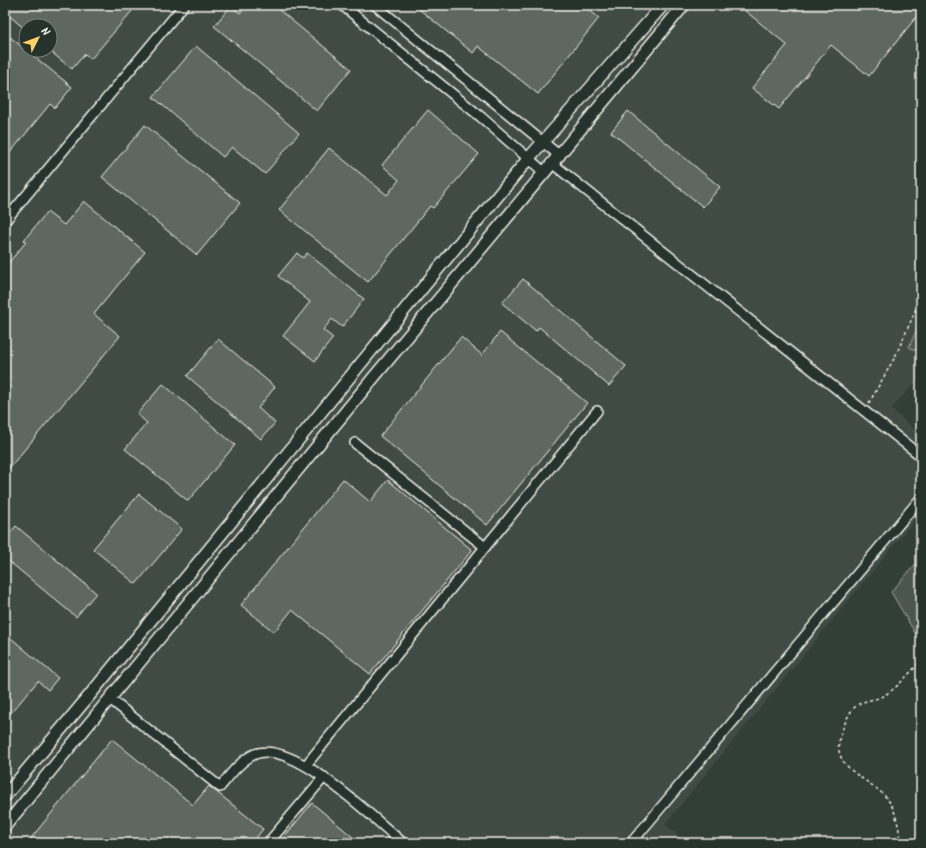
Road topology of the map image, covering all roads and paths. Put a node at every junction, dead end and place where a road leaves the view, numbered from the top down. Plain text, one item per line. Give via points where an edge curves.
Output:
1 (184, 5) edge
2 (342, 5) edge
3 (375, 5) edge
4 (663, 5) edge
5 (684, 5) edge
6 (543, 143) junction
7 (528, 159) junction
8 (556, 160) junction
9 (545, 174) junction
10 (5, 221) edge
11 (921, 293) edge
12 (359, 365) junction
13 (374, 377) junction
14 (597, 411) dead end
15 (865, 412) junction
16 (355, 443) dead end
17 (921, 456) edge
18 (921, 498) edge
19 (485, 547) junction
20 (921, 661) edge
21 (89, 696) junction
22 (107, 703) junction
23 (306, 765) junction
24 (324, 776) junction
25 (5, 796) edge
26 (5, 826) edge
27 (268, 843) edge
28 (403, 843) edge
29 (631, 843) edge
30 (901, 843) edge

1 - 10 street
2 - 7 street via 481,117
3 - 6 street
4 - 6 street
5 - 8 street
6 - 7 street
6 - 8 street
7 - 9 street
7 - 12 street
8 - 9 street
8 - 15 street
9 - 13 street
11 - 15 path via 895,357 872,394
12 - 13 street
12 - 21 street
13 - 22 street
14 - 19 street
15 - 17 street
16 - 19 street
18 - 29 street
19 - 23 street
20 - 30 path via 893,691 861,702 855,707 850,712 838,741 838,749 845,764 884,796 896,814
21 - 22 street
21 - 25 street
22 - 23 street via 220,787 244,760 256,754 268,751
22 - 26 street
23 - 24 street
24 - 27 street
24 - 28 street

